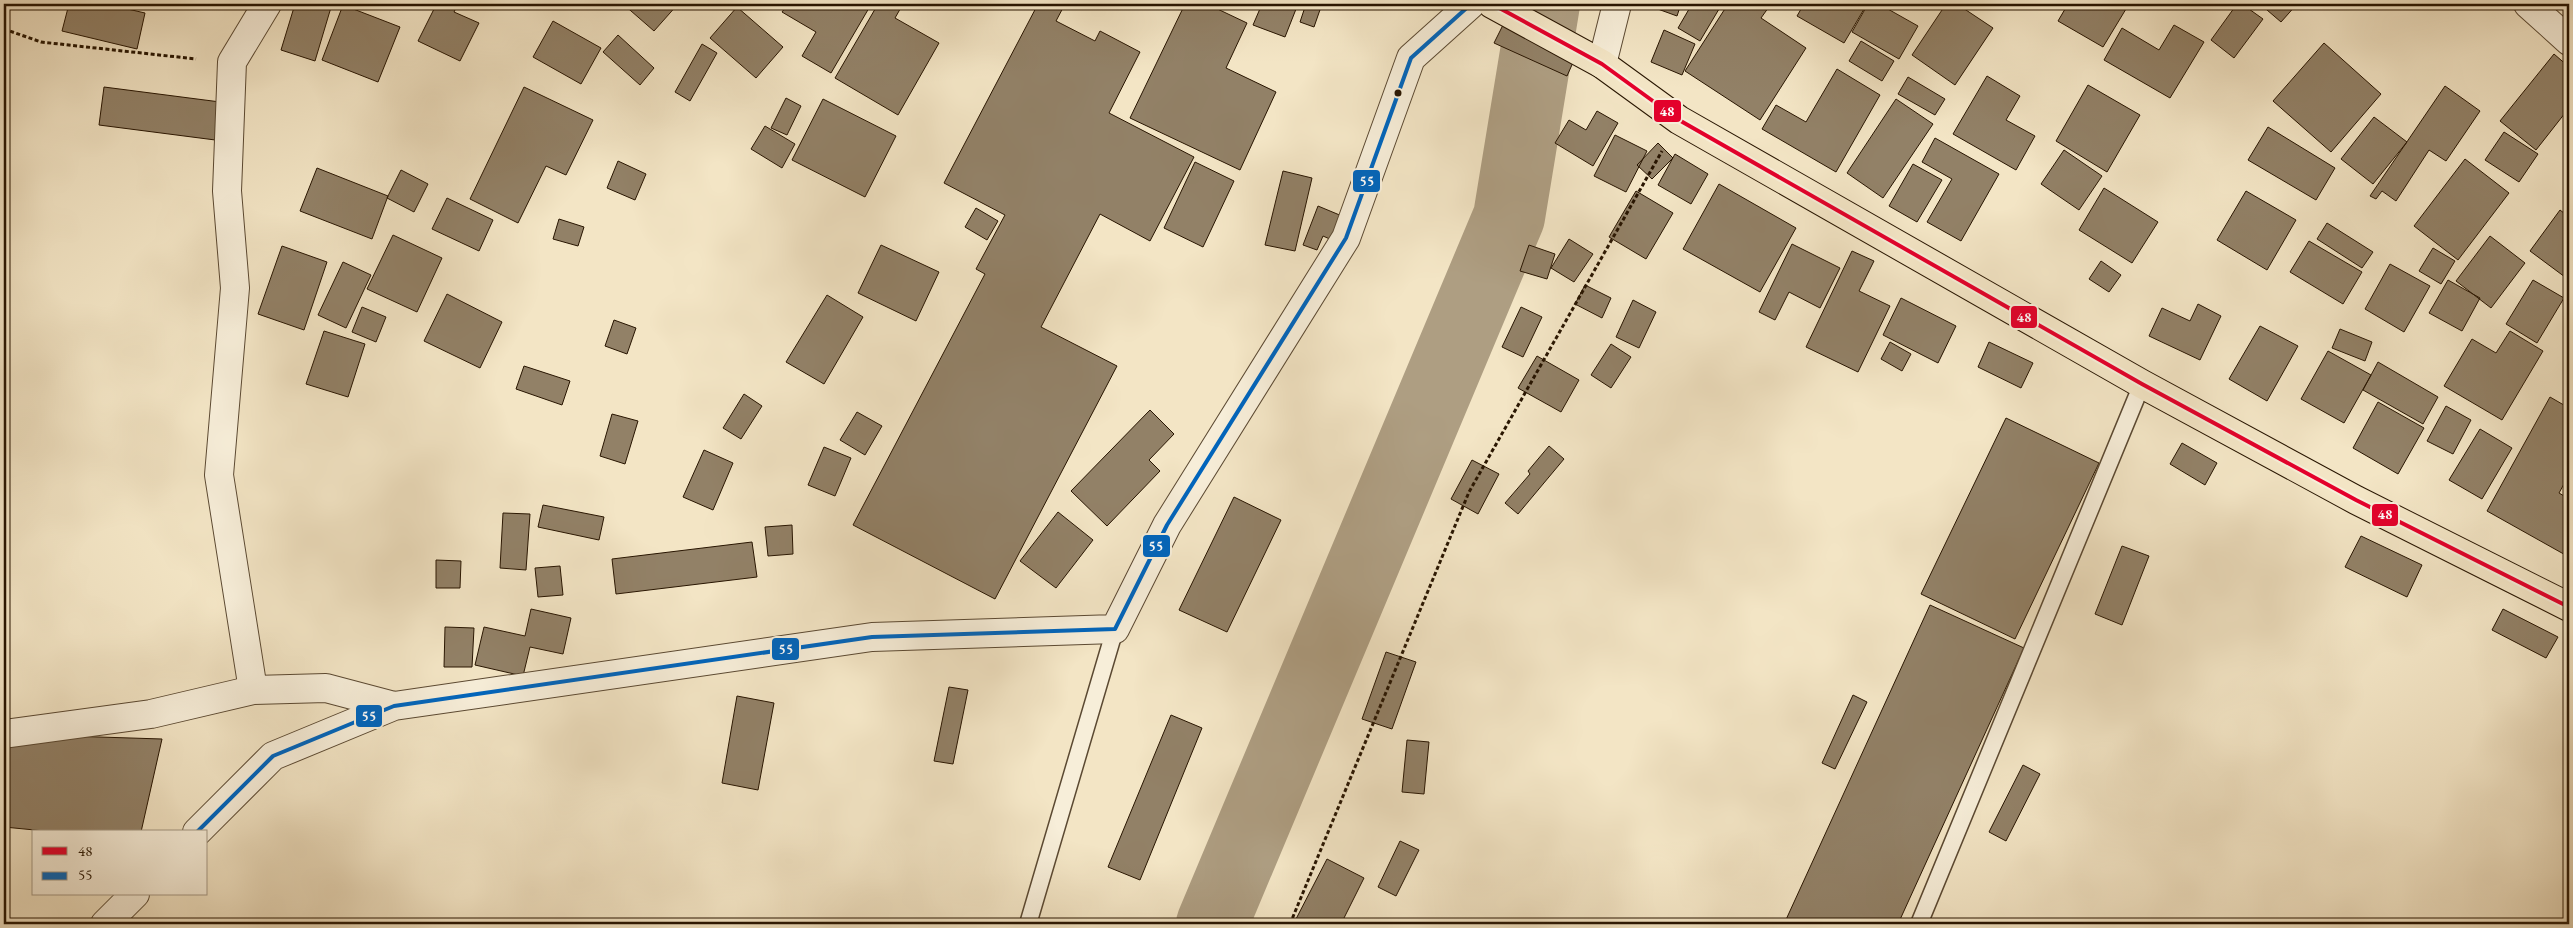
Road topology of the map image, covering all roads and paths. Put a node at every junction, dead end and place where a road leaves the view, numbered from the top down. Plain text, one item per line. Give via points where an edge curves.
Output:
1 (267, 4) edge
2 (1471, 4) edge
3 (1492, 4) edge
4 (1617, 4) edge
5 (2528, 4) edge
6 (4, 29) edge
7 (2569, 41) edge
8 (232, 62) junction
9 (1602, 64) junction
10 (1679, 120) junction
11 (2142, 384) junction
12 (2569, 607) edge
13 (1115, 629) junction
14 (253, 690) junction
15 (394, 706) junction
16 (4, 734) edge
17 (199, 830) edge
18 (133, 896) edge
19 (105, 924) edge
20 (1028, 924) edge
21 (1290, 924) edge
22 (1920, 924) edge

1 - 8 street
2 - 13 street via 1411,58 1346,238 1167,525
3 - 9 main road
4 - 9 street
5 - 7 street
6 - 8 path via 41,42
8 - 14 street via 226,191 235,288 219,475
9 - 10 main road
10 - 11 main road
10 - 21 path via 1469,492
11 - 12 main road via 2356,500
11 - 22 lane
13 - 15 street via 872,637
13 - 20 lane
14 - 15 street via 326,688
14 - 16 street via 151,714
15 - 17 street via 273,756
18 - 19 street

